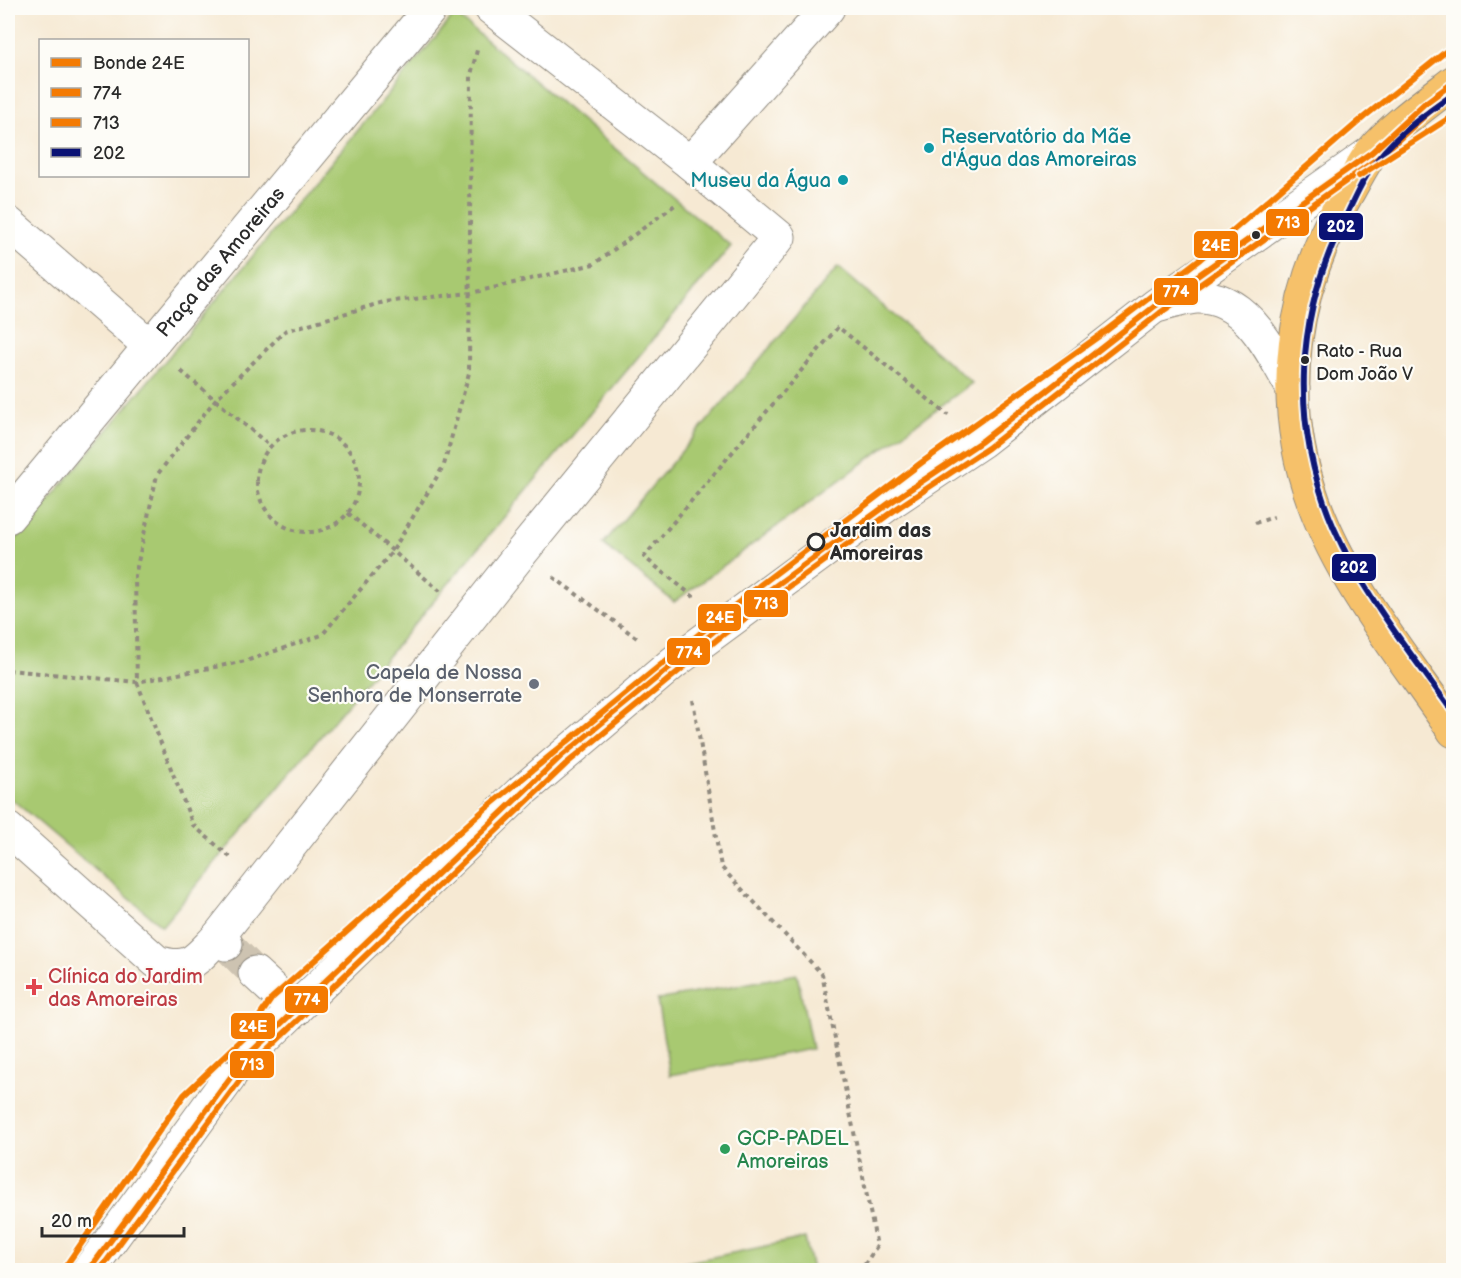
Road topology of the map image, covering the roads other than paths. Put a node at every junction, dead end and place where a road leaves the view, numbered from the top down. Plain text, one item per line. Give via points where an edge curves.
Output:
1 (431, 8) edge
2 (491, 8) edge
3 (828, 8) edge
4 (1454, 82) edge
5 (1371, 152) junction
6 (702, 173) junction
7 (8, 223) edge
8 (1155, 306) junction
9 (150, 346) junction
10 (1293, 389) junction
11 (8, 517) edge
12 (1454, 731) edge
13 (8, 829) edge
14 (255, 973) tunnel mouth
15 (295, 1010) junction
16 (257, 1046) tunnel mouth
17 (229, 1078) tunnel mouth
18 (89, 1270) edge

1 - 9 street, Praça das Amoreiras
2 - 6 street
3 - 6 street
4 - 5 main road
5 - 8 street
5 - 10 main road via 1335,213 1303,293
6 - 13 street via 779,237 471,616 260,883 222,940 190,964 175,967 157,962
7 - 9 street
8 - 10 street via 1198,297 1222,302 1238,311 1254,325
8 - 15 street via 982,441 891,502 673,663 522,791
9 - 11 street, Praça das Amoreiras
10 - 12 main road via 1305,475 1321,519 1358,590
14 - 15 street
15 - 16 street
17 - 18 street

